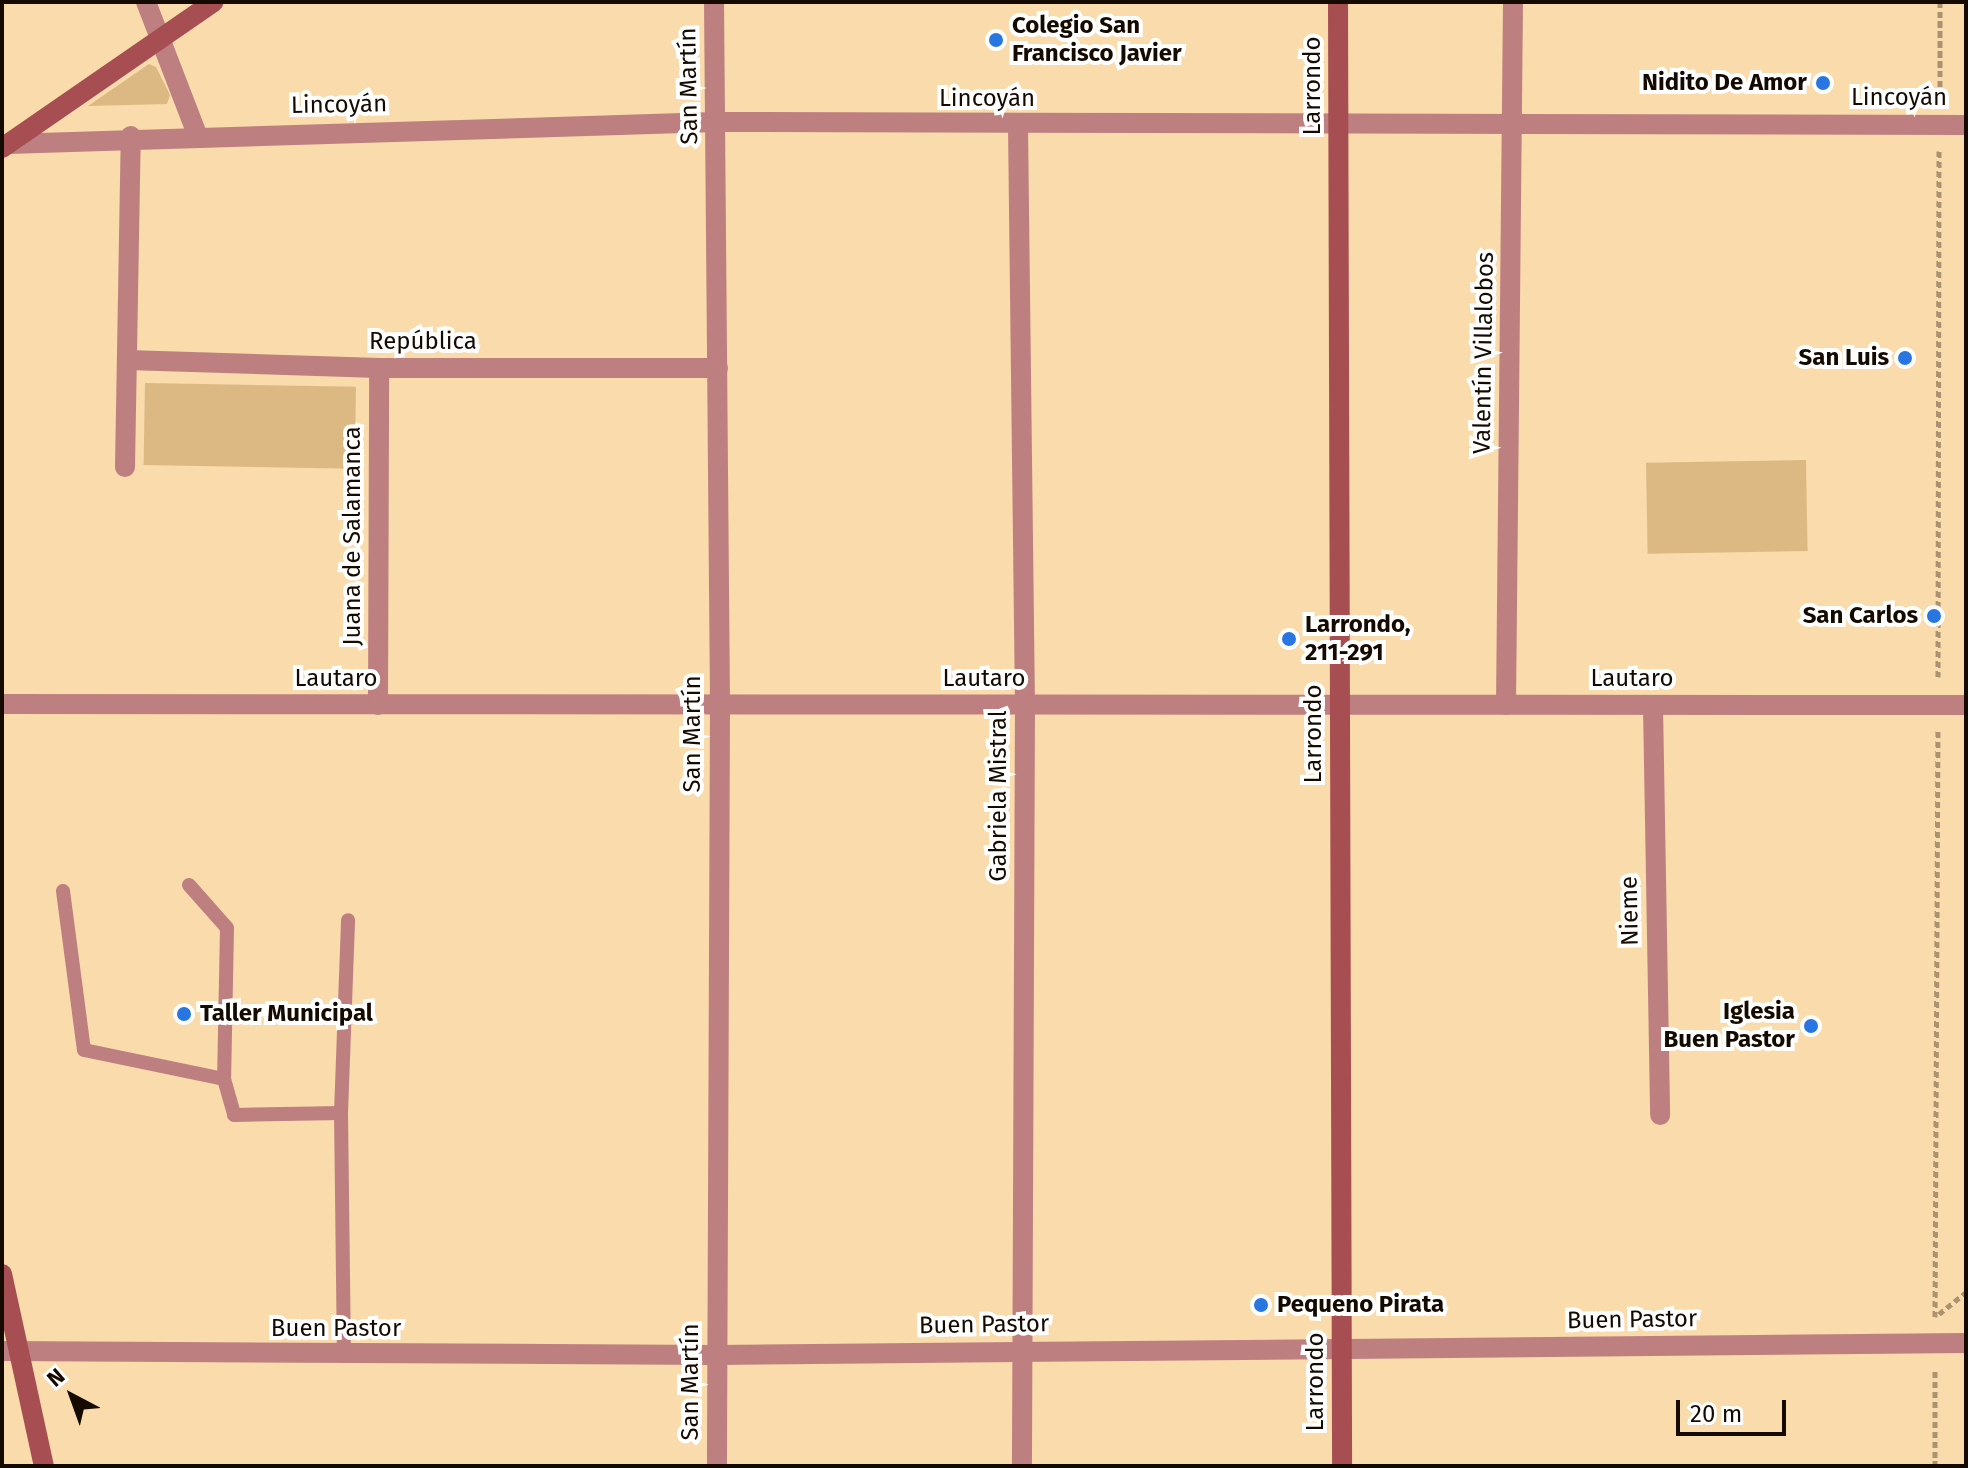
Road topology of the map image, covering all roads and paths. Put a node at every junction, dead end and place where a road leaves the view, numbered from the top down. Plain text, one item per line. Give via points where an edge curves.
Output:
1 (146, 2) edge
2 (214, 2) edge
3 (714, 2) edge
4 (1338, 2) edge
5 (1513, 2) edge
6 (164, 37) junction
7 (1339, 121) junction
8 (715, 122) junction
9 (1513, 124) junction
10 (1966, 125) edge
11 (1018, 126) junction
12 (197, 134) junction
13 (131, 136) junction
14 (5, 146) edge
15 (127, 360) junction
16 (379, 368) junction
17 (718, 368) junction
18 (125, 467) dead end
19 (2, 704) edge
20 (378, 705) junction
21 (720, 705) junction
22 (1025, 705) junction
23 (1339, 705) junction
24 (1506, 705) junction
25 (1966, 705) edge
26 (1653, 706) junction
27 (189, 885) dead end
28 (63, 891) dead end
29 (348, 920) dead end
30 (224, 1079) junction
31 (341, 1113) junction
32 (1660, 1115) dead end
33 (2, 1274) edge
34 (1966, 1292) edge
35 (1935, 1317) dead end
36 (1966, 1343) edge
37 (1023, 1350) junction
38 (1343, 1350) junction
39 (9, 1351) edge
40 (716, 1355) junction
41 (344, 1356) junction
42 (44, 1466) edge
43 (717, 1466) edge
44 (1022, 1466) edge
45 (1342, 1466) edge

1 - 6 street
2 - 6 street
3 - 8 street, San Martín
4 - 7 street, Larrondo
5 - 9 street, Valentín Villalobos
6 - 12 street
6 - 14 street
7 - 9 street, Lincoyán
7 - 11 street, Lincoyán
7 - 23 street, Larrondo
8 - 11 street, Lincoyán
8 - 12 street, Lincoyán
8 - 17 street, San Martín
9 - 10 street, Lincoyán
9 - 24 street, Valentín Villalobos
11 - 22 street, Gabriela Mistral
12 - 13 street, Lincoyán
13 - 14 street, Lincoyán
13 - 15 street
15 - 16 street, República
15 - 18 street
16 - 17 street, República
16 - 20 street, Juana de Salamanca
17 - 21 street, San Martín
19 - 20 street, Lautaro
20 - 21 street, Lautaro
21 - 22 street, Lautaro
21 - 40 street, San Martín
22 - 23 street, Lautaro
22 - 37 street, Gabriela Mistral
23 - 24 street, Lautaro
23 - 38 street, Larrondo
24 - 26 street, Lautaro
25 - 26 street, Lautaro
26 - 32 street, Nieme
27 - 30 lane via 227,928
28 - 30 lane via 84,1050
29 - 31 lane
30 - 31 lane via 234,1115
31 - 41 lane
33 - 39 street
34 - 35 path
36 - 38 street, Buen Pastor
37 - 38 street, Buen Pastor
37 - 40 street, Buen Pastor
37 - 44 street, Gabriela Mistral
38 - 45 street, Larrondo
39 - 41 street, Buen Pastor
39 - 42 street
40 - 41 street, Buen Pastor
40 - 43 street, San Martín

